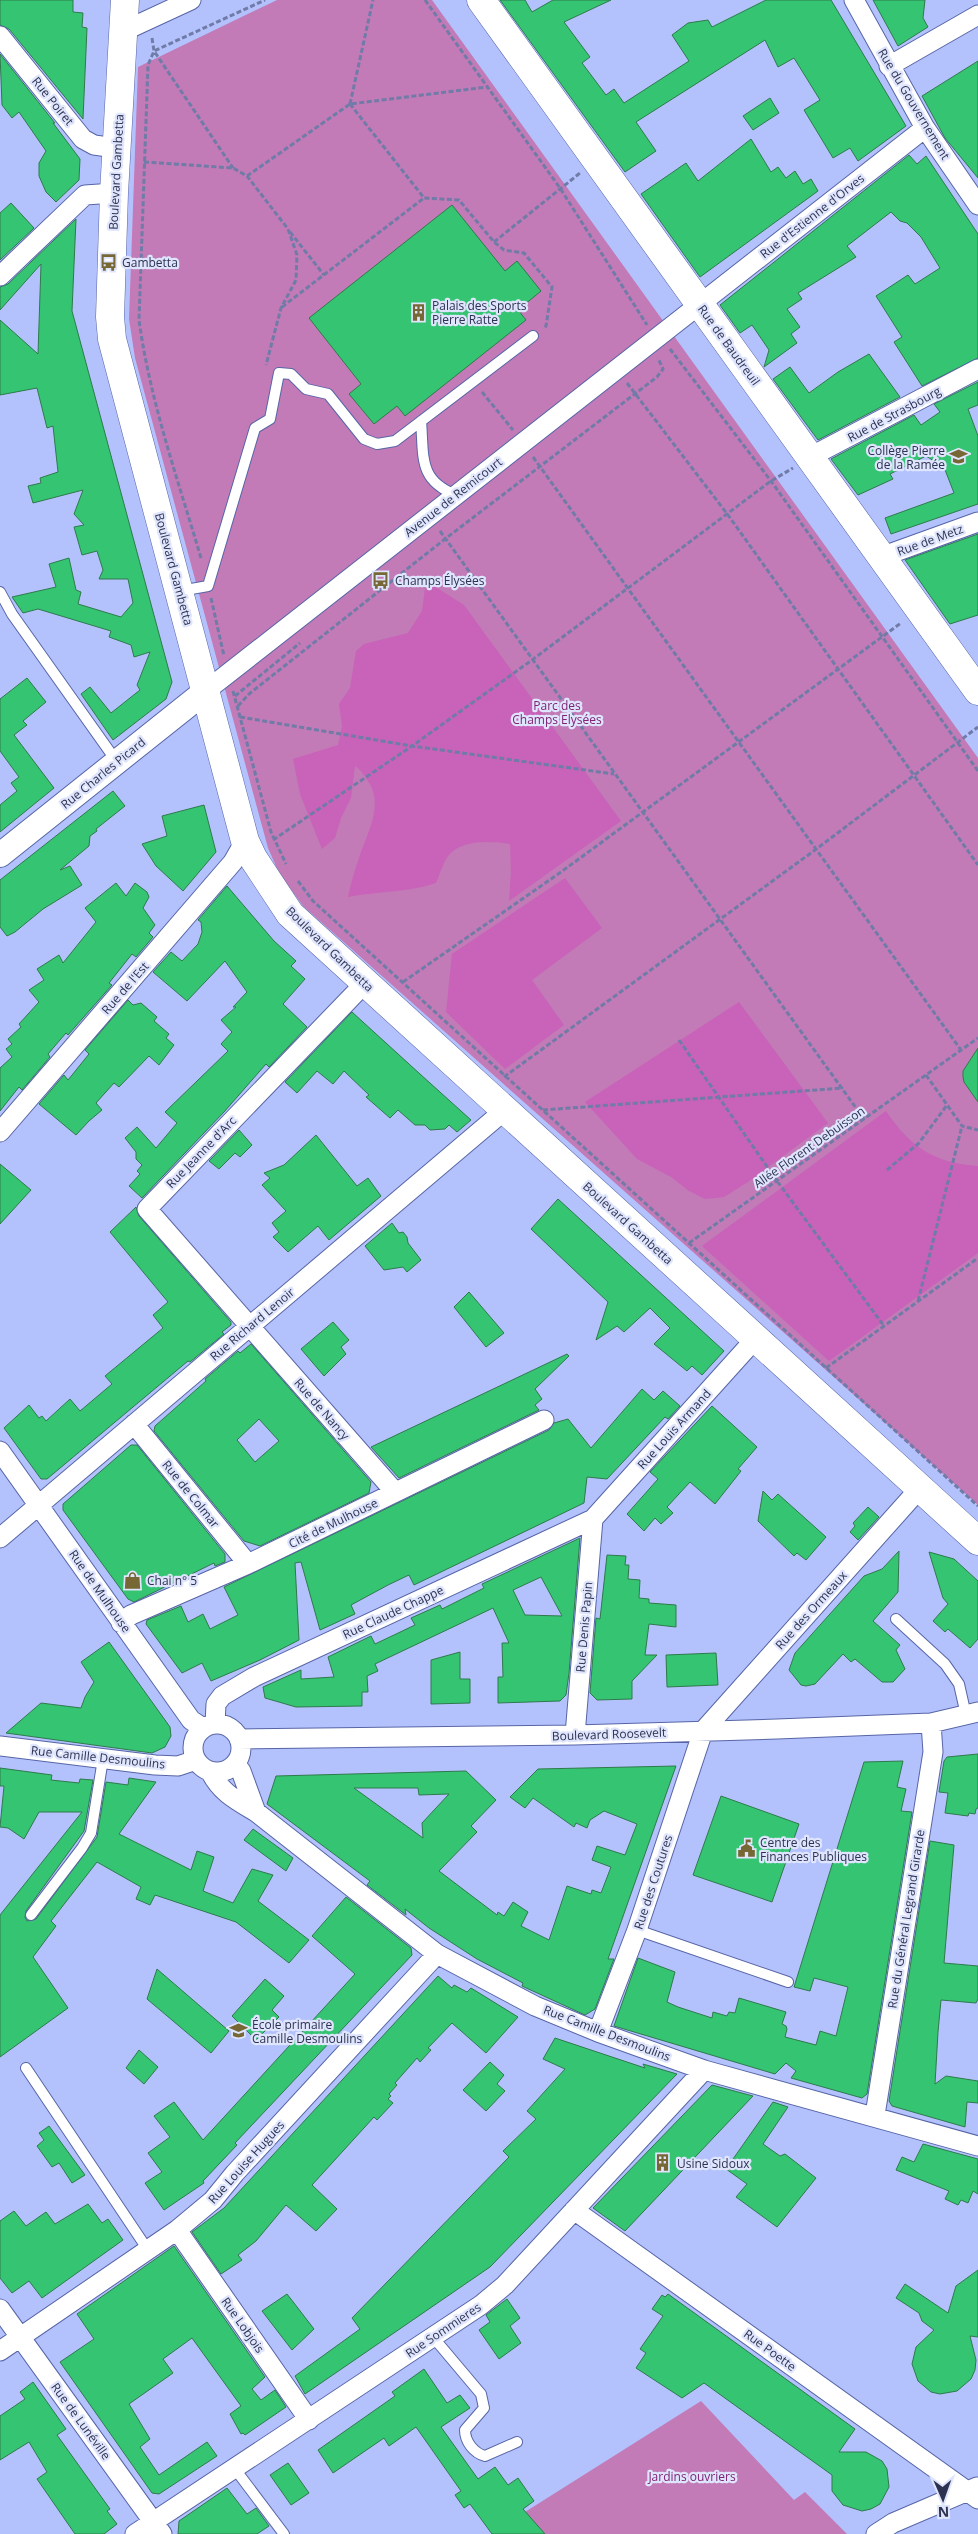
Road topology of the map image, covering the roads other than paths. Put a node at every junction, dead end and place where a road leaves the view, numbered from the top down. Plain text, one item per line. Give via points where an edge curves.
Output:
1 (125, 0) edge
2 (190, 0) edge
3 (481, 0) edge
4 (854, 0) edge
5 (978, 15) edge
6 (124, 31) junction
7 (0, 36) edge
8 (889, 66) junction
9 (925, 128) junction
10 (116, 155) junction
11 (114, 193) junction
12 (978, 205) edge
13 (0, 276) edge
14 (700, 304) junction
15 (533, 336) road end
16 (978, 370) edge
17 (422, 422) junction
18 (810, 458) junction
19 (456, 495) junction
20 (978, 522) edge
21 (881, 556) junction
22 (180, 591) junction
23 (0, 592) edge
24 (206, 690) junction
25 (978, 691) edge
26 (117, 762) junction
27 (249, 850) junction
28 (0, 855) edge
29 (372, 989) junction
30 (498, 1093) junction
31 (0, 1132) edge
32 (250, 1326) junction
33 (756, 1338) junction
34 (544, 1420) dead end
35 (134, 1424) junction
36 (0, 1451) edge
37 (920, 1488) junction
38 (395, 1492) junction
39 (39, 1505) junction
40 (593, 1519) junction
41 (0, 1538) edge
42 (978, 1541) edge
43 (248, 1564) junction
44 (896, 1619) dead end
45 (121, 1623) junction
46 (972, 1713) edge
47 (931, 1723) junction
48 (209, 1726) junction
49 (703, 1731) junction
50 (575, 1735) junction
51 (239, 1739) junction
52 (0, 1746) edge
53 (104, 1759) junction
54 (235, 1764) junction
55 (203, 1766) junction
56 (256, 1812) junction
57 (31, 1915) dead end
58 (637, 1930) junction
59 (437, 1954) junction
60 (788, 1982) dead end
61 (598, 2032) junction
62 (26, 2068) dead end
63 (704, 2070) junction
64 (875, 2115) junction
65 (978, 2146) edge
66 (574, 2210) junction
67 (177, 2230) junction
68 (148, 2250) junction
69 (0, 2309) edge
70 (433, 2337) junction
71 (20, 2338) junction
72 (0, 2351) edge
73 (309, 2420) junction
74 (517, 2442) dead end
75 (235, 2469) junction
76 (974, 2492) edge
77 (158, 2528) edge
78 (135, 2534) edge
79 (284, 2534) edge
80 (876, 2534) edge

1 - 6 main road, Boulevard Gambetta
2 - 6 street
3 - 14 main road, Rue de Baudreuil
4 - 8 street, Rue du Gouvernement
5 - 8 street
6 - 10 main road, Boulevard Gambetta
7 - 10 street, Rue Poiret via 83,139
8 - 9 street, Rue du Gouvernement
9 - 12 street, Rue du Gouvernement
9 - 14 street, Rue d'Estienne d'Orves
10 - 11 main road, Boulevard Gambetta
11 - 13 street via 85,195
11 - 22 main road, Boulevard Gambetta via 112,339
14 - 18 main road, Rue de Baudreuil
14 - 19 street, Avenue de Remicourt
15 - 17 lane
16 - 18 street, Rue de Strasbourg
17 - 19 lane via 424,465 431,480 441,489
17 - 22 lane via 395,441 377,444 364,439 328,394 306,389 291,374 279,374 270,419 255,428 208,586
18 - 21 main road, Rue de Baudreuil
19 - 24 street, Avenue de Remicourt
20 - 21 street, Rue de Metz
21 - 25 main road, Rue de Baudreuil
22 - 24 main road, Boulevard Gambetta
23 - 26 lane via 12,614
24 - 26 street, Rue Charles Picard
24 - 27 main road, Boulevard Gambetta
26 - 28 street, Rue Charles Picard
27 - 29 main road, Boulevard Gambetta via 290,914
27 - 31 street, Rue de l'Est via 233,862
29 - 30 main road, Boulevard Gambetta
29 - 32 street, Rue Jeanne d'Arc via 147,1208
30 - 32 street, Rue Richard Lenoir
30 - 33 main road, Boulevard Gambetta via 668,1259
32 - 35 street, Rue Richard Lenoir
32 - 38 street, Rue de Nancy
33 - 37 main road, Boulevard Gambetta
33 - 40 street, Rue Louis Armand
34 - 38 street, Cité de Mulhouse
35 - 39 street, Rue Richard Lenoir
35 - 43 street, Rue de Colmar
36 - 39 street, Rue de Mulhouse
37 - 42 main road, Boulevard Gambetta
37 - 49 street, Rue des Ormeaux
38 - 43 street, Cité de Mulhouse
39 - 41 street, Rue Richard Lenoir
39 - 45 street, Rue de Mulhouse
40 - 48 street, Rue Claude Chappe via 254,1677 222,1696
40 - 50 street, Rue Denis Papin
43 - 45 street, Cité de Mulhouse via 131,1615
44 - 46 lane via 944,1664 959,1684
45 - 48 street, Rue de Mulhouse via 191,1720
46 - 47 street, Boulevard Roosevelt
47 - 49 street, Boulevard Roosevelt
47 - 64 street, Rue du Général Legrand Girarde via 933,1752
48 - 51 street via 230,1728
48 - 55 street via 198,1733 193,1746
49 - 50 street, Boulevard Roosevelt
49 - 58 street, Rue des Coutures
50 - 51 street, Boulevard Roosevelt
51 - 54 street via 240,1752
52 - 53 street, Rue Camille Desmoulins
53 - 55 street, Rue Camille Desmoulins via 155,1766
53 - 57 lane via 91,1833
54 - 55 street via 224,1772
54 - 56 street
55 - 56 street, Rue Camille Desmoulins via 230,1797
56 - 59 street, Rue Camille Desmoulins
58 - 60 lane
58 - 61 street, Rue des Coutures
59 - 61 street, Rue Camille Desmoulins via 536,2006
59 - 67 street, Rue Louise Hugues via 213,2200
61 - 63 street, Rue Camille Desmoulins
62 - 68 lane
63 - 64 street, Rue Camille Desmoulins
63 - 66 street, Rue Sommieres
64 - 65 street, Rue Camille Desmoulins
66 - 70 street, Rue Sommieres via 505,2285
66 - 76 street, Rue Poette
67 - 68 street, Rue Louise Hugues
67 - 73 street, Rue Lobjois
68 - 71 street, Rue Louise Hugues
69 - 71 street, Rue de Lunéville
70 - 73 street, Rue Sommieres
70 - 74 lane via 481,2394 484,2408 465,2430 465,2437 477,2454 485,2456
71 - 72 street, Rue Louise Hugues
71 - 77 street, Rue de Lunéville
73 - 75 street, Rue Sommieres
75 - 77 street, Rue Sommieres
75 - 79 lane
76 - 80 street via 893,2523
77 - 78 street, Rue Sommieres

